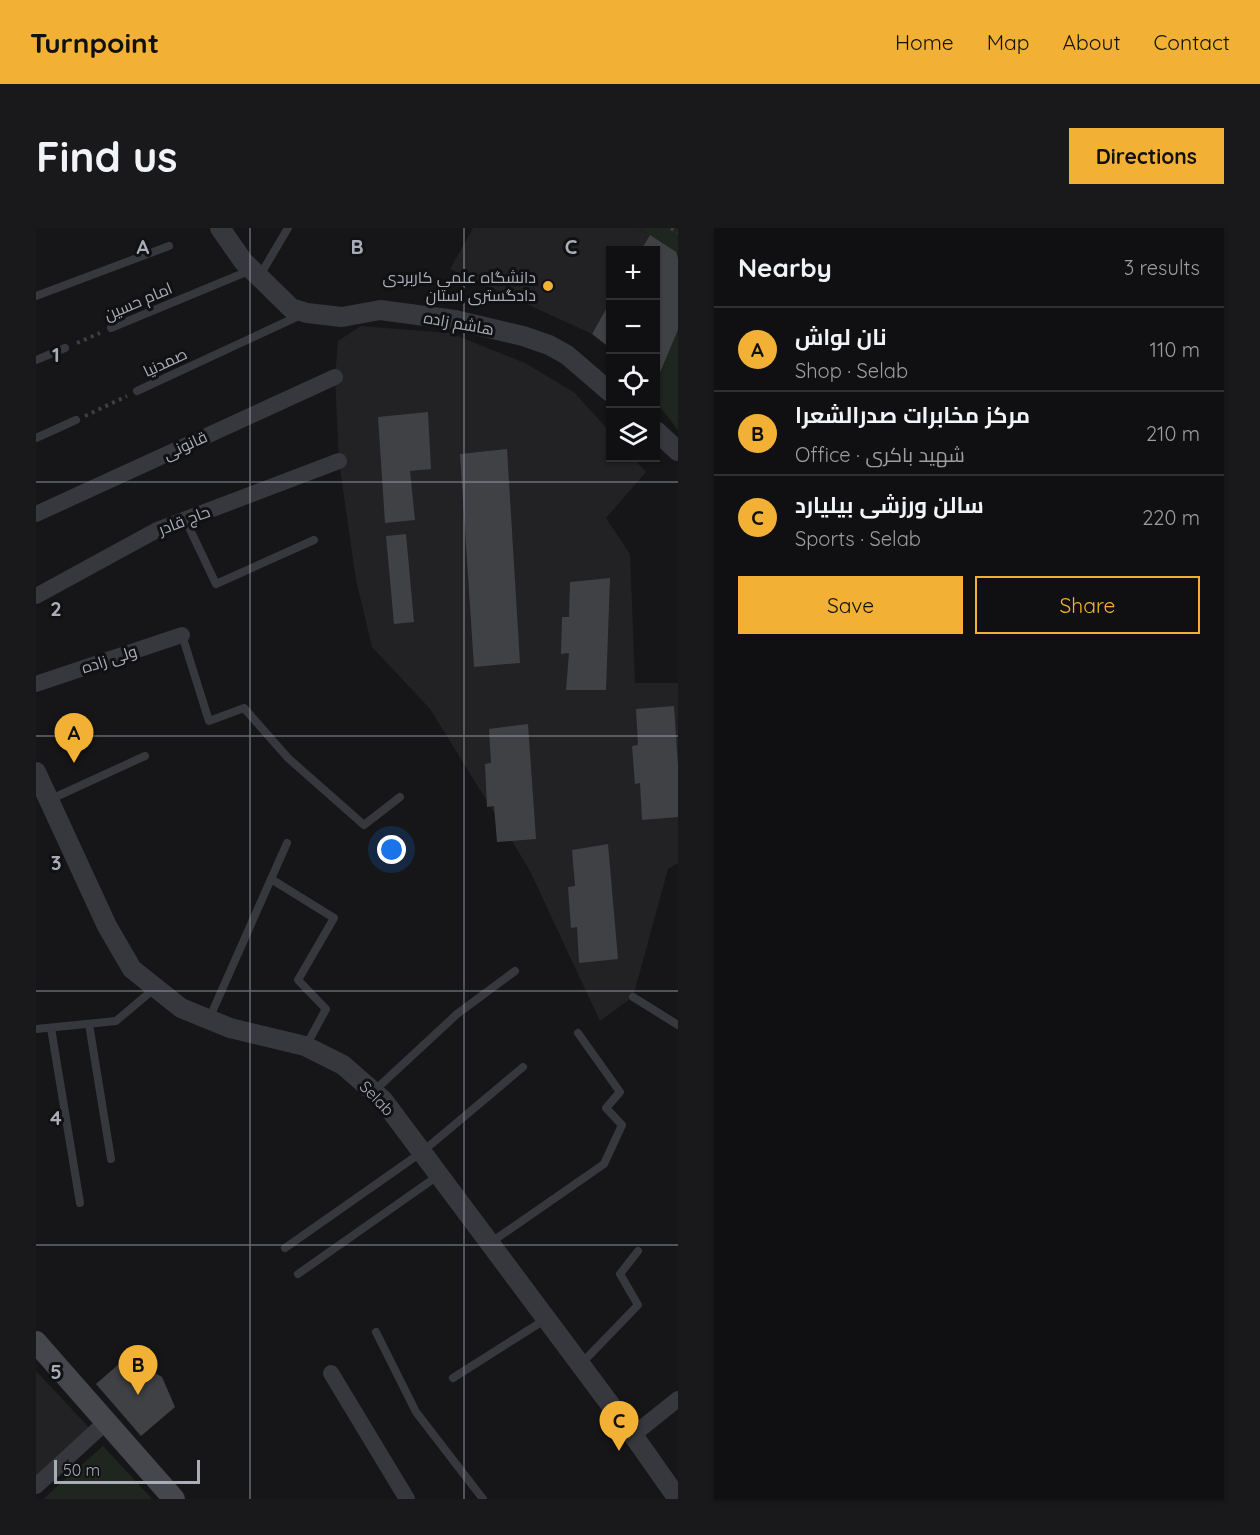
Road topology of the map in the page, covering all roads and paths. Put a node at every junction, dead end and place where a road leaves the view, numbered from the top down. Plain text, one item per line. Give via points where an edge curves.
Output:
1 (220, 228) edge
2 (288, 228) edge
3 (671, 228) edge
4 (678, 232) edge
5 (169, 246) dead end
6 (255, 273) junction
7 (36, 296) edge
8 (307, 313) junction
9 (111, 328) joint
10 (65, 348) joint
11 (36, 360) edge
12 (334, 376) dead end
13 (606, 389) edge
14 (137, 391) joint
15 (76, 420) joint
16 (660, 435) edge
17 (36, 438) edge
18 (678, 451) edge
19 (339, 461) dead end
20 (36, 514) edge
21 (185, 519) junction
22 (314, 540) dead end
23 (36, 597) edge
24 (182, 635) joint
25 (36, 684) edge
26 (146, 756) dead end
27 (36, 772) edge
28 (400, 797) dead end
29 (49, 800) junction
30 (287, 843) dead end
31 (271, 879) junction
32 (515, 971) dead end
33 (155, 987) junction
34 (633, 997) dead end
35 (209, 1019) junction
36 (89, 1024) junction
37 (678, 1025) edge
38 (51, 1028) junction
39 (36, 1029) edge
40 (578, 1033) dead end
41 (305, 1046) junction
42 (523, 1067) dead end
43 (374, 1091) junction
44 (422, 1152) junction
45 (111, 1159) dead end
46 (439, 1175) junction
47 (80, 1203) dead end
48 (490, 1243) junction
49 (285, 1248) dead end
50 (638, 1251) dead end
51 (298, 1274) dead end
52 (546, 1319) junction
53 (376, 1332) dead end
54 (36, 1342) edge
55 (580, 1365) junction
56 (331, 1373) dead end
57 (453, 1378) dead end
58 (678, 1399) edge
59 (106, 1422) junction
60 (633, 1435) junction
61 (36, 1485) edge
62 (174, 1499) edge
63 (407, 1499) edge
64 (483, 1499) edge
65 (678, 1499) edge

1 - 6 street, هاشم زاده
2 - 6 lane
3 - 4 path
5 - 7 lane
6 - 8 street, هاشم زاده via 291,308
6 - 9 lane, امام حسین
8 - 13 street, هاشم زاده via 342,317 380,310 455,320 523,336 567,355
8 - 14 lane, صمدنیا
9 - 10 path, امام حسین
10 - 11 lane
12 - 20 street, قانونی
14 - 15 path, صمدنیا
15 - 17 lane
16 - 18 street
19 - 21 street, حاج قادر
21 - 22 lane via 216,584
21 - 23 street, حاج قادر
24 - 25 street, ولی زاده
24 - 28 lane via 209,721 244,708 288,758 364,825
26 - 29 lane
27 - 29 street, Selab
29 - 33 street, Selab via 106,926 132,969
30 - 31 lane
31 - 35 lane
31 - 41 lane via 334,918 298,980 326,1009
32 - 43 lane via 457,1014
33 - 35 street, Selab via 181,1008
33 - 36 lane via 116,1021
34 - 37 lane
35 - 41 street, Selab
36 - 38 lane
36 - 45 lane
38 - 39 lane
38 - 47 lane
40 - 48 lane via 620,1092 606,1108 622,1125 604,1164
41 - 43 street, Selab via 344,1065
42 - 44 lane
43 - 44 street, Selab
44 - 46 street, Selab
44 - 49 lane
46 - 48 street, Selab
46 - 51 lane
48 - 52 street, Selab
50 - 55 lane via 620,1274 638,1305
52 - 55 street, Selab
52 - 57 lane
53 - 64 lane via 416,1412
54 - 59 main road
55 - 60 street, Selab
56 - 63 street
58 - 60 street
59 - 61 street
59 - 62 main road
60 - 65 street, Selab

